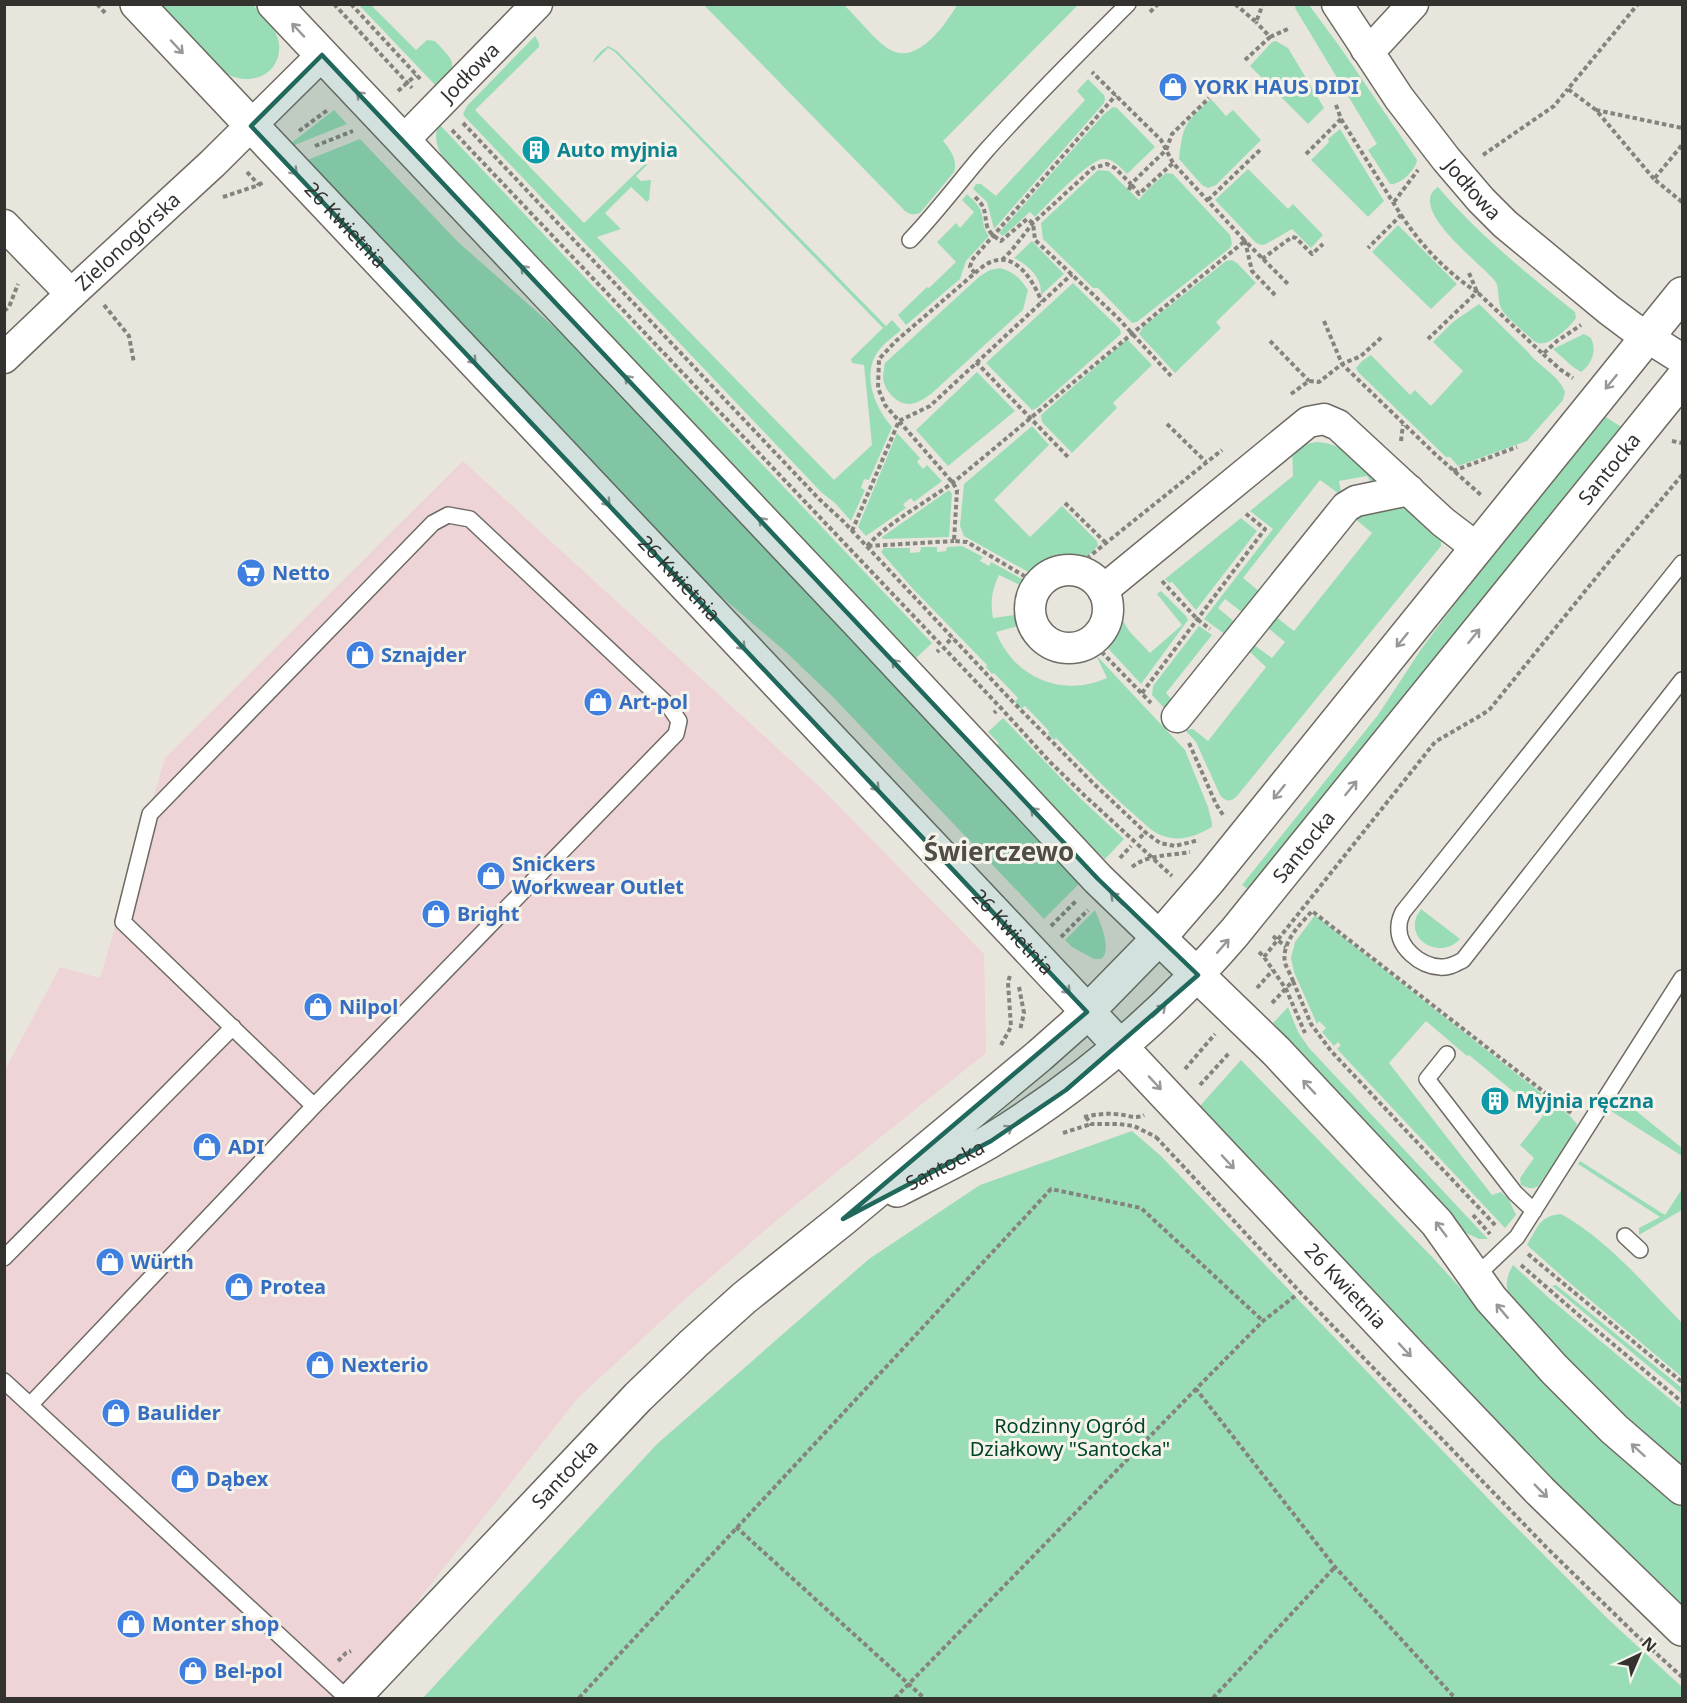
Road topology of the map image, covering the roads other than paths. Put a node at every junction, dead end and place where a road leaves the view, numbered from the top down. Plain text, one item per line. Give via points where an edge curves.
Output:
1 (137, 4) edge
2 (274, 4) edge
3 (537, 4) edge
4 (1128, 4) edge
5 (1337, 4) edge
6 (1413, 4) edge
7 (1366, 49) junction
8 (322, 55) junction
9 (250, 126) junction
10 (403, 141) junction
11 (4, 225) edge
12 (910, 240) dead end
13 (1683, 294) edge
14 (84, 296) junction
15 (1647, 337) junction
16 (4, 358) edge
17 (1683, 358) edge
18 (1683, 379) edge
19 (1409, 490) junction
20 (1477, 548) junction
21 (1683, 563) edge
22 (1103, 590) junction
23 (1683, 680) edge
24 (1173, 721) road end
25 (1158, 939) junction
26 (1198, 975) junction
27 (1683, 978) edge
28 (1087, 1012) junction
29 (233, 1027) junction
30 (1121, 1047) junction
31 (1446, 1054) dead end
32 (314, 1106) junction
33 (1534, 1211) junction
34 (843, 1219) junction
35 (1625, 1236) dead end
36 (1640, 1250) dead end
37 (4, 1258) edge
38 (1475, 1277) junction
39 (4, 1381) edge
40 (30, 1405) junction
41 (1683, 1488) edge
42 (1683, 1629) edge
43 (346, 1698) edge
44 (353, 1698) edge

1 -> 9 street, 26 Kwietnia
8 -> 2 street
3 - 10 street, Jodłowa
4 - 12 lane via 1055,76
5 - 7 street, Jodłowa
6 - 7 street via 1379,41
7 - 15 street, Jodłowa via 1399,98 1481,200 1592,296
8 - 9 street
10 -> 8 street
9 - 14 street, Zielonogórska
9 -> 28 street, 26 Kwietnia
25 -> 10 street
11 - 14 street
13 - 15 street, Santocka
14 - 16 street, Zielonogórska
15 - 17 street
15 -> 20 street, Santocka
26 -> 18 street, Santocka
19 - 20 street
19 - 22 street via 1338,425 1324,419 1308,422
19 - 24 street via 1356,501 1346,507
20 -> 25 street, Santocka
21 - 23 lane via 1402,912 1400,938 1406,948 1428,965 1452,966 1463,960
22 - 22 street via 1093,578 1080,572 1064,570 1049,575 1036,586 1030,603 1031,621 1041,636 1056,646 1074,648 1091,641 1103,627 1108,608
25 - 26 street
25 - 28 street, Santocka
30 -> 26 street, Santocka
38 -> 26 street via 1430,1216 1276,1051
27 - 33 lane
28 - 30 street, 26 Kwietnia
28 - 34 street, Santocka
29 - 32 lane
29 - 32 lane via 123,922 150,814 433,523 448,515 470,519 669,706 679,721 676,734
29 - 37 lane
34 -> 30 street, Santocka via 991,1141
30 -> 42 street, 26 Kwietnia via 1483,1432
31 - 33 lane via 1427,1079 1515,1193
32 - 40 lane
33 - 38 lane via 1509,1246
34 - 44 street, Santocka via 744,1298 665,1369
35 - 36 lane
41 -> 38 street via 1569,1385
39 - 40 lane
40 - 43 lane

